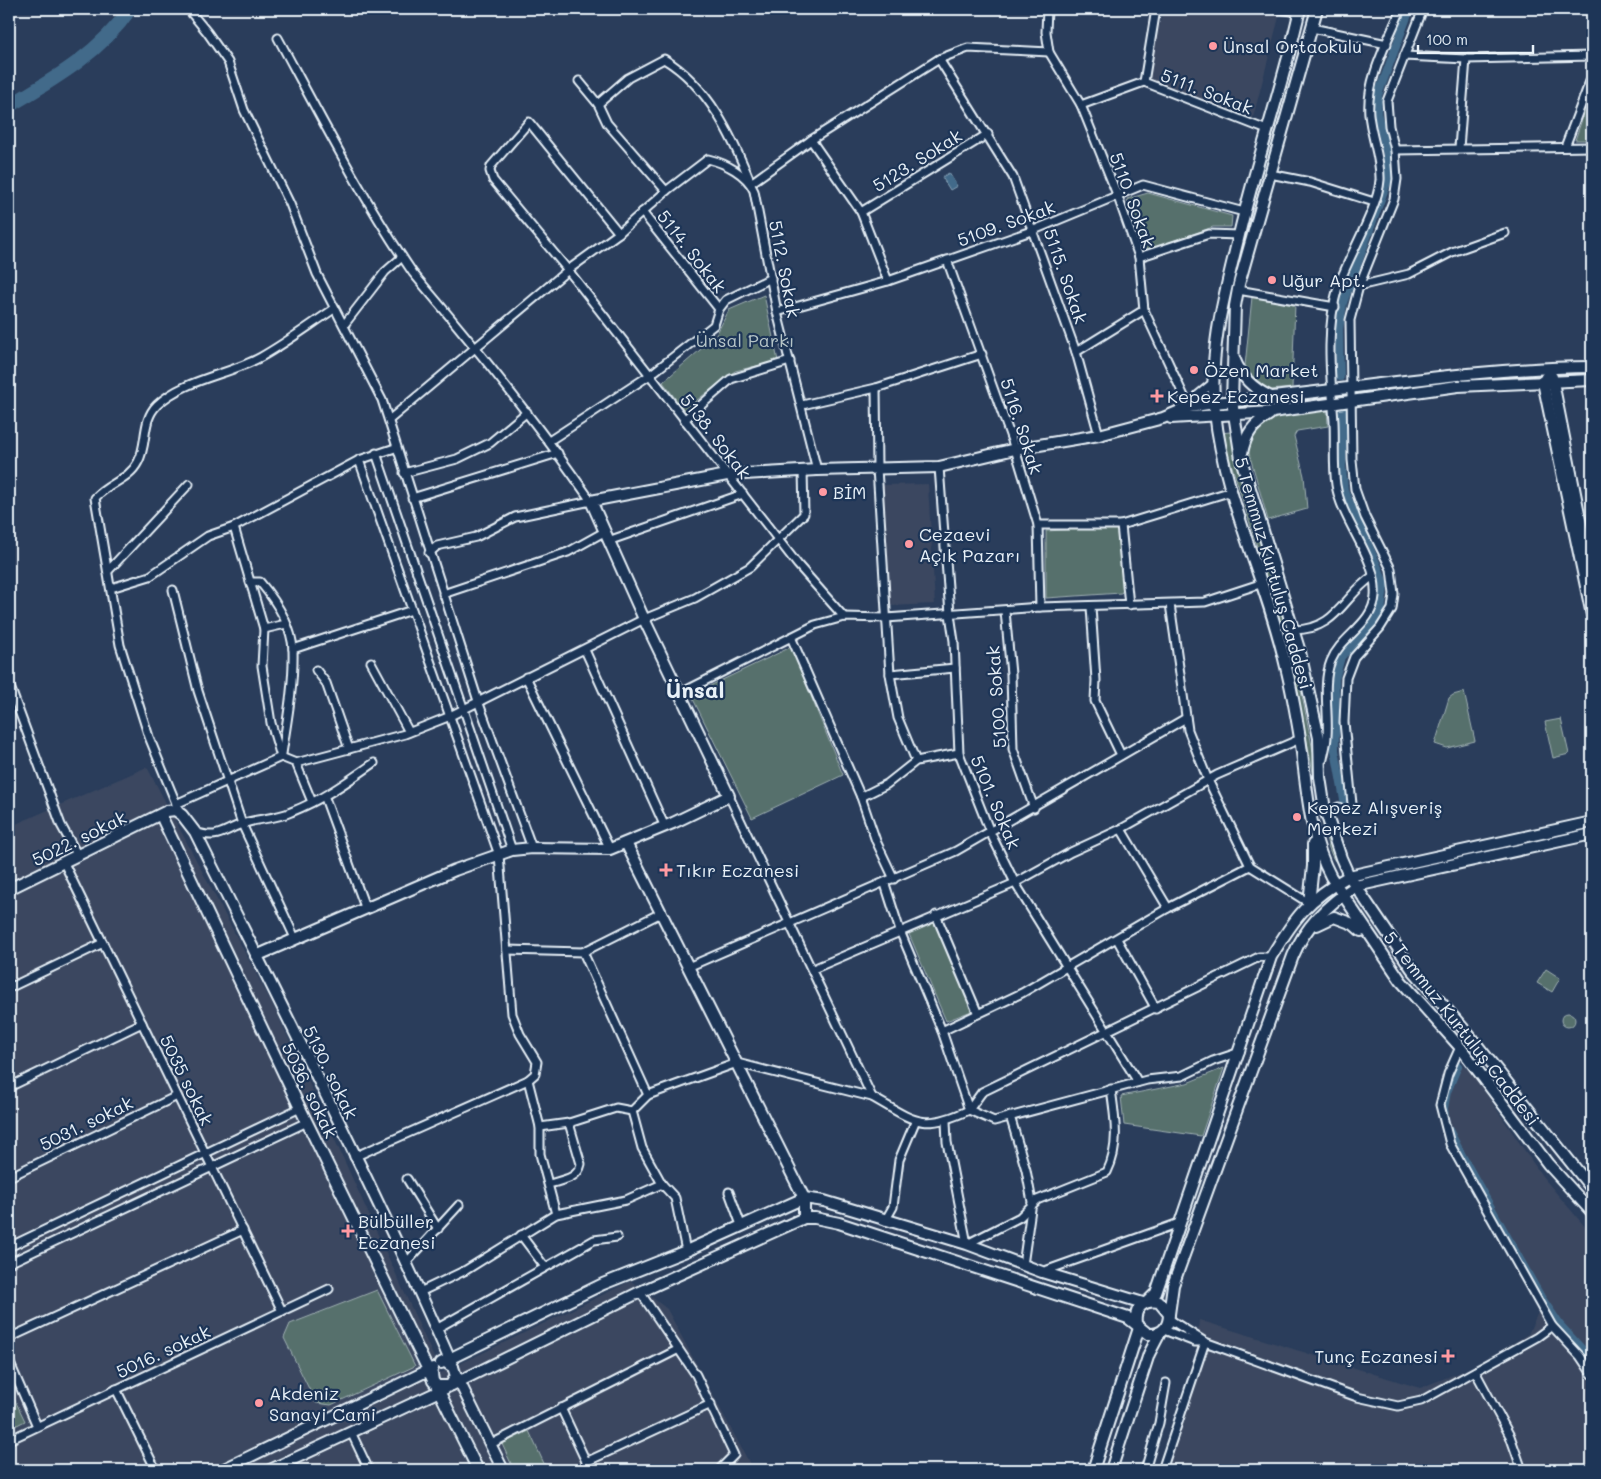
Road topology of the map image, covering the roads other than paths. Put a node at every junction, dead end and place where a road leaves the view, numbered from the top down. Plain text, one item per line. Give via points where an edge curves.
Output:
1 (188, 9) edge
2 (1047, 9) edge
3 (1156, 9) edge
4 (1279, 9) edge
5 (1317, 9) edge
6 (1401, 9) edge
7 (1422, 9) edge
8 (1300, 10) edge
9 (1312, 28) junction
10 (278, 38) dead end
11 (1387, 44) junction
12 (1049, 52) junction
13 (1404, 56) junction
14 (1592, 56) edge
15 (939, 59) junction
16 (1466, 59) junction
17 (1286, 60) junction
18 (1301, 66) junction
19 (1592, 76) edge
20 (579, 81) dead end
21 (1144, 82) junction
22 (598, 104) junction
23 (1081, 106) junction
24 (1267, 130) junction
25 (988, 134) junction
26 (811, 140) junction
27 (1565, 147) junction
28 (1592, 147) edge
29 (1460, 148) junction
30 (1395, 150) junction
31 (1270, 174) junction
32 (751, 183) junction
33 (666, 192) junction
34 (1118, 197) junction
35 (1374, 202) junction
36 (642, 212) junction
37 (861, 212) junction
38 (1244, 212) junction
39 (1034, 230) junction
40 (619, 232) junction
41 (1505, 234) dead end
42 (1239, 235) junction
43 (402, 257) junction
44 (1139, 257) junction
45 (947, 260) junction
46 (568, 270) junction
47 (771, 278) junction
48 (888, 281) junction
49 (1359, 286) junction
50 (1238, 290) junction
51 (1335, 307) junction
52 (334, 309) junction
53 (719, 309) junction
54 (1144, 310) junction
55 (777, 312) junction
56 (344, 325) junction
57 (475, 346) junction
58 (1076, 352) junction
59 (982, 354) junction
60 (1233, 356) junction
61 (790, 361) junction
62 (1551, 367) junction
63 (1592, 367) edge
64 (650, 375) junction
65 (1592, 380) edge
66 (1548, 381) junction
67 (1214, 382) junction
68 (876, 388) junction
69 (1351, 388) junction
70 (1332, 389) junction
71 (1272, 397) junction
72 (1351, 399) junction
73 (1232, 402) junction
74 (1332, 402) junction
75 (1214, 403) junction
76 (802, 405) junction
77 (1188, 405) junction
78 (527, 412) junction
79 (1272, 412) junction
80 (1234, 415) junction
81 (1216, 417) junction
82 (1162, 418) junction
83 (389, 420) junction
84 (684, 420) junction
85 (1099, 435) junction
86 (549, 441) junction
87 (395, 448) junction
88 (1015, 449) junction
89 (376, 453) junction
90 (558, 453) junction
91 (1241, 459) junction
92 (359, 460) junction
93 (939, 467) junction
94 (877, 468) junction
95 (802, 470) junction
96 (817, 470) junction
97 (404, 473) junction
98 (727, 475) junction
99 (189, 484) dead end
100 (1232, 491) junction
101 (743, 494) junction
102 (412, 498) junction
103 (591, 500) junction
104 (1038, 525) junction
105 (1121, 525) junction
106 (234, 527) junction
107 (606, 537) junction
108 (780, 539) junction
109 (430, 553) junction
110 (108, 571) junction
111 (1373, 576) junction
112 (1592, 579) edge
113 (250, 582) junction
114 (1263, 583) junction
115 (111, 588) junction
116 (173, 590) dead end
117 (443, 594) junction
118 (1129, 604) junction
119 (1170, 604) junction
120 (1040, 607) junction
121 (1091, 607) junction
122 (412, 610) junction
123 (1005, 611) junction
124 (950, 614) junction
125 (1592, 615) edge
126 (844, 617) junction
127 (886, 618) junction
128 (644, 619) junction
129 (286, 624) junction
130 (264, 629) junction
131 (1294, 630) junction
132 (792, 637) junction
133 (293, 649) junction
134 (585, 650) junction
135 (371, 662) dead end
136 (955, 668) junction
137 (316, 670) dead end
138 (890, 674) junction
139 (526, 677) junction
140 (9, 684) edge
141 (679, 694) junction
142 (478, 701) junction
143 (464, 708) junction
144 (450, 716) junction
145 (1186, 718) junction
146 (410, 732) junction
147 (1300, 739) junction
148 (349, 750) junction
149 (959, 753) junction
150 (1121, 754) junction
151 (281, 757) junction
152 (916, 761) junction
153 (296, 763) junction
154 (374, 763) dead end
155 (1320, 776) junction
156 (228, 780) junction
157 (1208, 780) junction
158 (729, 796) junction
159 (861, 796) junction
160 (325, 798) junction
161 (312, 802) junction
162 (1352, 804) dead end
163 (1034, 808) junction
164 (178, 809) junction
165 (163, 815) junction
166 (1592, 822) edge
167 (242, 824) junction
168 (1312, 825) junction
169 (665, 827) junction
170 (1121, 829) junction
171 (195, 832) junction
172 (990, 832) junction
173 (1592, 834) edge
174 (626, 843) junction
175 (532, 848) junction
176 (610, 849) junction
177 (512, 850) junction
178 (499, 855) junction
179 (78, 856) junction
180 (64, 863) junction
181 (1250, 866) junction
182 (1349, 876) junction
183 (894, 879) junction
184 (1015, 883) junction
185 (885, 884) junction
186 (1335, 884) junction
187 (1356, 886) junction
188 (9, 889) edge
189 (1342, 895) junction
190 (1309, 903) junction
191 (365, 907) junction
192 (1168, 908) junction
193 (661, 913) junction
194 (936, 915) junction
195 (790, 924) junction
196 (1307, 930) junction
197 (900, 931) junction
198 (295, 938) junction
199 (1117, 939) junction
200 (1372, 940) junction
201 (103, 943) junction
202 (507, 950) junction
203 (583, 952) junction
204 (256, 956) junction
205 (1271, 957) junction
206 (688, 967) junction
207 (1067, 968) junction
208 (813, 969) junction
209 (9, 988) edge
210 (1156, 1009) junction
211 (978, 1014) junction
212 (142, 1023) junction
213 (1108, 1030) junction
214 (942, 1031) junction
215 (1460, 1047) junction
216 (1240, 1052) junction
217 (736, 1064) junction
218 (528, 1080) junction
219 (1138, 1082) junction
220 (9, 1086) edge
221 (1111, 1089) junction
222 (648, 1095) junction
223 (177, 1096) junction
224 (872, 1097) junction
225 (300, 1108) junction
226 (969, 1110) junction
227 (632, 1111) junction
228 (1010, 1116) junction
229 (946, 1121) junction
230 (307, 1122) junction
231 (915, 1122) junction
232 (569, 1123) junction
233 (540, 1127) junction
234 (206, 1154) junction
235 (354, 1156) junction
236 (212, 1167) junction
237 (9, 1177) edge
238 (407, 1179) dead end
239 (549, 1184) junction
240 (662, 1184) junction
241 (1592, 1189) edge
242 (729, 1192) dead end
243 (804, 1198) junction
244 (459, 1205) dead end
245 (1030, 1206) junction
246 (1592, 1212) edge
247 (556, 1214) junction
248 (804, 1218) junction
249 (885, 1221) junction
250 (1179, 1223) junction
251 (741, 1225) junction
252 (438, 1229) junction
253 (243, 1230) junction
254 (521, 1235) junction
255 (617, 1237) dead end
256 (967, 1244) junction
257 (9, 1247) edge
258 (686, 1250) junction
259 (9, 1263) edge
260 (406, 1263) junction
261 (1023, 1265) junction
262 (545, 1267) junction
263 (1042, 1272) junction
264 (329, 1289) dead end
265 (420, 1292) junction
266 (640, 1292) junction
267 (1146, 1302) junction
268 (282, 1311) junction
269 (1169, 1317) junction
270 (1138, 1325) junction
271 (1552, 1326) junction
272 (436, 1329) junction
273 (1162, 1331) junction
274 (9, 1338) edge
275 (1204, 1342) junction
276 (677, 1350) junction
277 (9, 1361) edge
278 (1476, 1373) junction
279 (1592, 1374) edge
280 (444, 1376) junction
281 (1166, 1383) dead end
282 (116, 1389) junction
283 (711, 1404) junction
284 (561, 1408) junction
285 (37, 1426) junction
286 (351, 1432) junction
287 (9, 1440) edge
288 (490, 1444) junction
289 (586, 1462) junction
290 (156, 1470) edge
291 (222, 1470) edge
292 (270, 1470) edge
293 (369, 1470) edge
294 (478, 1470) edge
295 (503, 1470) edge
296 (590, 1470) edge
297 (719, 1470) edge
298 (1093, 1470) edge
299 (1111, 1470) edge
300 (1145, 1470) edge
301 (1162, 1470) edge
302 (1522, 1470) edge

1 - 52 street via 228,62 244,110 290,204
2 - 12 street, 5110. Sokak
3 - 21 street
4 - 8 street
5 - 9 main road, 5 Temmuz Kurtuluş Caddesi
6 - 11 street
7 - 13 street
8 - 17 main road, 5 Temmuz Kurtuluş Caddesi
9 - 11 street
9 - 18 main road, 5 Temmuz Kurtuluş Caddesi
10 - 43 street via 359,189
11 - 35 street via 1371,90 1369,112 1380,182
12 - 15 street via 968,48
12 - 23 street, 5110. Sokak
13 - 16 street
13 - 30 street via 1387,101
14 - 16 street
15 - 25 street, 5115. Sokak
15 - 26 street
16 - 29 street
17 - 18 main road
17 - 24 main road, 5 Temmuz Kurtuluş Caddesi
18 - 31 main road, 5 Temmuz Kurtuluş Caddesi
19 - 27 street
20 - 22 street
21 - 23 street, 5111. Sokak
21 - 24 street, 5111. Sokak
22 - 32 street, 5112. Sokak via 628,78 664,59 680,68 716,112
22 - 33 street via 607,123
23 - 34 street, 5110. Sokak
24 - 38 main road, 5 Temmuz Kurtuluş Caddesi
25 - 37 street, 5123. Sokak
25 - 39 street, 5115. Sokak via 1013,177
26 - 32 street
26 - 37 street
27 - 28 street
27 - 29 street
29 - 30 street
30 - 49 street via 1397,179 1394,199
31 - 35 street via 1310,182
31 - 50 main road, 5 Temmuz Kurtuluş Caddesi
32 - 33 street via 724,163 708,159
32 - 47 street, 5112. Sokak
33 - 36 street
34 - 38 street, 5109. Sokak via 1143,185
34 - 39 street, 5109. Sokak
34 - 44 street, 5110. Sokak
35 - 51 street via 1338,288
36 - 40 street
36 - 53 street, 5114. Sokak
37 - 48 street
38 - 42 main road, 5 Temmuz Kurtuluş Caddesi
39 - 45 street, 5109. Sokak
39 - 58 street, 5115. Sokak
40 - 46 street
40 - 46 street, 5138. Sokak via 530,122 490,171 493,180
41 - 49 street via 1452,252 1409,274
42 - 44 street via 1210,234
42 - 67 main road, 5 Temmuz Kurtuluş Caddesi via 1224,291
43 - 56 street via 385,272
43 - 57 street
44 - 54 street, 5110. Sokak
45 - 48 street, 5109. Sokak
45 - 59 street, 5116. Sokak
46 - 57 street
46 - 64 street, 5138. Sokak
47 - 53 street via 726,300
47 - 55 street, 5112. Sokak
48 - 55 street, 5109. Sokak
49 - 69 street via 1350,320
50 - 51 street
50 - 60 main road, 5 Temmuz Kurtuluş Caddesi
51 - 70 street via 1330,362
52 - 56 street
52 - 110 street via 259,358 205,378 168,398 150,413 139,461 129,475 102,490 96,498
53 - 64 street via 714,325
54 - 58 street
54 - 77 street, 5110. Sokak
55 - 61 street, 5112. Sokak
56 - 83 street
57 - 78 street
57 - 83 street
58 - 85 street, 5115. Sokak
59 - 68 street
59 - 88 street, 5116. Sokak
60 - 71 main road via 1246,381 1257,391
60 - 73 main road, 5 Temmuz Kurtuluş Caddesi
61 - 76 street, 5112. Sokak
61 - 84 street via 731,379
62 - 63 main road
62 - 66 main road
62 - 69 main road
64 - 84 street, 5138. Sokak
64 - 86 street
65 - 66 main road
66 - 72 main road via 1458,386
66 - 112 main road
66 - 125 main road
67 - 75 main road, 5 Temmuz Kurtuluş Caddesi
67 - 77 street
68 - 76 street
68 - 94 street
69 - 70 main road
69 - 72 street
70 - 71 main road
70 - 74 street
71 - 73 main road
72 - 74 main road
72 - 162 street via 1355,489 1391,569 1394,594 1392,609 1354,657 1346,678 1344,722
73 - 75 main road
73 - 80 main road, 5 Temmuz Kurtuluş Caddesi
74 - 79 main road
74 - 111 street via 1336,486
75 - 77 main road
75 - 81 main road, 5 Temmuz Kurtuluş Caddesi
76 - 96 street, 5112. Sokak
77 - 82 main road
78 - 86 street
78 - 97 street via 490,443 457,459
79 - 80 main road
79 - 91 main road via 1255,423 1246,434
80 - 81 main road
80 - 91 main road, 5 Temmuz Kurtuluş Caddesi
81 - 82 main road
81 - 100 main road, 5 Temmuz Kurtuluş Caddesi
82 - 85 main road
83 - 87 street
84 - 98 street, 5138. Sokak
85 - 88 main road
86 - 90 street
87 - 89 street
87 - 97 street
88 - 93 main road
88 - 104 street, 5116. Sokak
89 - 92 street
89 - 143 street
90 - 102 street
90 - 103 street
91 - 131 main road, 5 Temmuz Kurtuluş Caddesi
92 - 106 street
92 - 122 street
93 - 94 main road
93 - 124 street, 5101. Sokak
94 - 96 main road
94 - 127 street
95 - 96 main road
95 - 98 main road
95 - 108 street via 804,514
97 - 102 street
98 - 101 street, 5138. Sokak
98 - 103 main road
99 - 110 street
100 - 105 street
100 - 114 main road, 5 Temmuz Kurtuluş Caddesi
101 - 107 street
101 - 108 street, 5138. Sokak
102 - 109 street
103 - 107 main road
103 - 109 street via 515,518 476,537 437,546
104 - 105 street
104 - 120 street, 5116. Sokak
105 - 118 street
106 - 113 street
106 - 115 street via 208,536 150,576
107 - 117 street
107 - 128 main road
108 - 126 street, 5138. Sokak via 798,565
108 - 128 street via 750,567 694,598
109 - 117 street
110 - 115 street
111 - 131 street via 1329,621 1310,630
111 - 155 street via 1375,598 1370,612 1331,661 1327,736
113 - 129 street via 260,582
113 - 130 street
114 - 119 street via 1205,602
114 - 147 main road, 5 Temmuz Kurtuluş Caddesi via 1286,665
115 - 164 street via 120,645 148,737
116 - 156 street via 198,690
117 - 142 street
118 - 119 street
118 - 121 street
119 - 145 street
120 - 121 street
120 - 123 street
121 - 150 street via 1095,701
122 - 133 street
122 - 144 street
123 - 124 street
123 - 163 street, 5100. Sokak via 1013,749
124 - 127 street
124 - 136 street, 5101. Sokak
126 - 127 street
126 - 132 street via 815,625
127 - 138 street
128 - 134 street
128 - 141 main road
129 - 130 street
129 - 133 street
130 - 151 street via 262,666 271,723
131 - 155 main road, 5 Temmuz Kurtuluş Caddesi via 1319,738
132 - 141 street
132 - 159 street
133 - 151 street
134 - 139 street
134 - 169 street
135 - 146 street
136 - 138 street
136 - 149 street, 5101. Sokak
137 - 148 street via 326,683
138 - 152 street via 898,718
139 - 142 street
139 - 176 street
140 - 179 street via 62,825
141 - 158 main road
142 - 143 street
142 - 175 street
143 - 144 street
143 - 177 street
144 - 146 street
144 - 178 street
145 - 150 street
145 - 157 street
146 - 148 street
147 - 157 street
147 - 168 main road, 5 Temmuz Kurtuluş Caddesi
148 - 153 street
149 - 152 street
149 - 172 street, 5101. Sokak
150 - 163 street
151 - 153 street
151 - 156 street
152 - 159 street via 887,784
153 - 161 street
154 - 160 street
155 - 182 main road, 5 Temmuz Kurtuluş Caddesi via 1325,810
156 - 164 street
156 - 167 street
157 - 170 street
157 - 181 street
158 - 169 main road
158 - 195 street
159 - 183 street via 876,841
160 - 161 street
160 - 191 street
161 - 167 street via 290,813
163 - 172 street
164 - 165 main road
164 - 171 main road, 5130. sokak
165 - 179 main road, 5022. sokak
165 - 225 main road, 5036. sokak
166 - 182 main road
167 - 171 street via 221,835 206,836
167 - 198 street
168 - 186 main road, 5 Temmuz Kurtuluş Caddesi via 1322,861
168 - 190 main road via 1313,866
169 - 174 main road
170 - 184 street
170 - 192 street
171 - 204 main road, 5130. sokak
172 - 183 street
172 - 184 street, 5101. Sokak
173 - 187 main road
174 - 176 main road
174 - 193 main road
175 - 176 main road
175 - 177 main road
177 - 178 main road
178 - 191 main road
178 - 202 street
179 - 180 main road, 5022. sokak
180 - 188 main road, 5022. sokak
180 - 201 street, 5035 sokak
181 - 190 street
181 - 192 street
182 - 186 main road
182 - 187 main road, 5 Temmuz Kurtuluş Caddesi
183 - 185 street
184 - 194 street
184 - 207 street, 5101. Sokak
185 - 195 street
185 - 197 street
186 - 189 main road, 5 Temmuz Kurtuluş Caddesi
186 - 190 main road
187 - 189 main road
187 - 241 main road, 5 Temmuz Kurtuluş Caddesi via 1412,968
189 - 196 main road
189 - 200 main road, 5 Temmuz Kurtuluş Caddesi
190 - 205 main road
191 - 198 main road
192 - 199 street
193 - 203 street
193 - 206 main road
194 - 197 street
194 - 211 street
195 - 206 street
195 - 208 street
196 - 200 main road via 1334,917 1353,924
196 - 269 main road via 1292,956 1173,1285
197 - 208 street
197 - 214 street
198 - 204 main road
199 - 207 street
199 - 210 street
200 - 215 main road, 5 Temmuz Kurtuluş Caddesi via 1401,981
201 - 209 street
201 - 212 street, 5035 sokak
202 - 203 street
202 - 218 street via 512,1014 537,1062 535,1074
203 - 222 street
204 - 235 main road, 5130. sokak
205 - 210 street via 1259,957
205 - 216 main road
206 - 217 main road
207 - 211 street
207 - 213 street, 5101. Sokak
208 - 224 street
210 - 213 street
211 - 214 street
212 - 220 street
212 - 223 street, 5035 sokak
213 - 219 street, 5101. Sokak
213 - 226 street via 982,1092
214 - 226 street
215 - 246 main road, 5 Temmuz Kurtuluş Caddesi via 1548,1164
215 - 271 street via 1448,1074 1440,1105 1443,1124 1462,1166
216 - 219 street via 1182,1076
216 - 250 main road
217 - 222 street
217 - 224 street
217 - 243 main road
218 - 233 street
218 - 235 street
219 - 221 street
221 - 228 street
221 - 245 street via 1117,1126 1113,1160 1107,1172 1037,1200
222 - 227 street
223 - 234 street, 5035 sokak
223 - 237 street, 5031. sokak
224 - 231 street
225 - 230 main road, 5036. sokak
225 - 234 street
226 - 228 street via 994,1121
226 - 229 street
227 - 232 street via 616,1108
227 - 240 street via 642,1148
228 - 245 street via 1026,1170
229 - 231 street
229 - 256 street via 947,1142
230 - 236 street
230 - 280 main road, 5036. sokak
231 - 249 street via 899,1160 893,1207
232 - 233 street
232 - 239 street via 581,1164 580,1171
233 - 239 street via 540,1154
234 - 236 street, 5035 sokak
234 - 257 street
235 - 260 main road, 5130. sokak
236 - 253 street, 5035 sokak
236 - 259 street
238 - 252 street
239 - 247 street
240 - 247 street via 626,1200
240 - 258 street via 675,1198
242 - 251 street
243 - 248 main road
243 - 249 main road via 824,1201
243 - 251 main road
244 - 252 street
245 - 256 street via 1020,1216
245 - 261 street
247 - 254 street
248 - 266 main road
248 - 270 main road via 839,1223 1128,1318
249 - 256 main road
250 - 263 street
250 - 267 main road via 1156,1293
251 - 258 main road
252 - 260 street
253 - 268 street, 5035 sokak
253 - 274 street
254 - 262 street
254 - 265 street via 466,1270
255 - 262 street via 594,1240
256 - 261 main road
258 - 280 main road via 603,1284
260 - 265 main road, 5130. sokak
261 - 263 main road
262 - 272 street
263 - 267 main road
264 - 268 street, 5016. sokak
265 - 272 main road, 5130. sokak
266 - 276 street
266 - 280 main road
267 - 269 main road via 1159,1302
267 - 270 main road via 1137,1312
268 - 282 street, 5016. sokak
269 - 273 main road
269 - 275 street
270 - 273 main road via 1148,1334
270 - 298 main road
271 - 278 street
271 - 279 street
272 - 280 main road, 5130. sokak
273 - 275 street
273 - 299 main road via 1149,1354
275 - 278 street via 1357,1397 1398,1406 1421,1402
275 - 301 street
276 - 283 street via 696,1375
276 - 284 street
277 - 285 street
278 - 302 street via 1510,1436
280 - 286 main road
280 - 288 main road, 5130. sokak
280 - 291 main road
280 - 294 main road, 5036. sokak
281 - 300 street via 1159,1423
282 - 285 street, 5016. sokak
282 - 290 street
283 - 289 street
283 - 297 street via 734,1455
284 - 288 street
284 - 289 street
285 - 287 street, 5016. sokak
286 - 292 main road
286 - 293 street
288 - 295 main road, 5130. sokak
289 - 296 street

